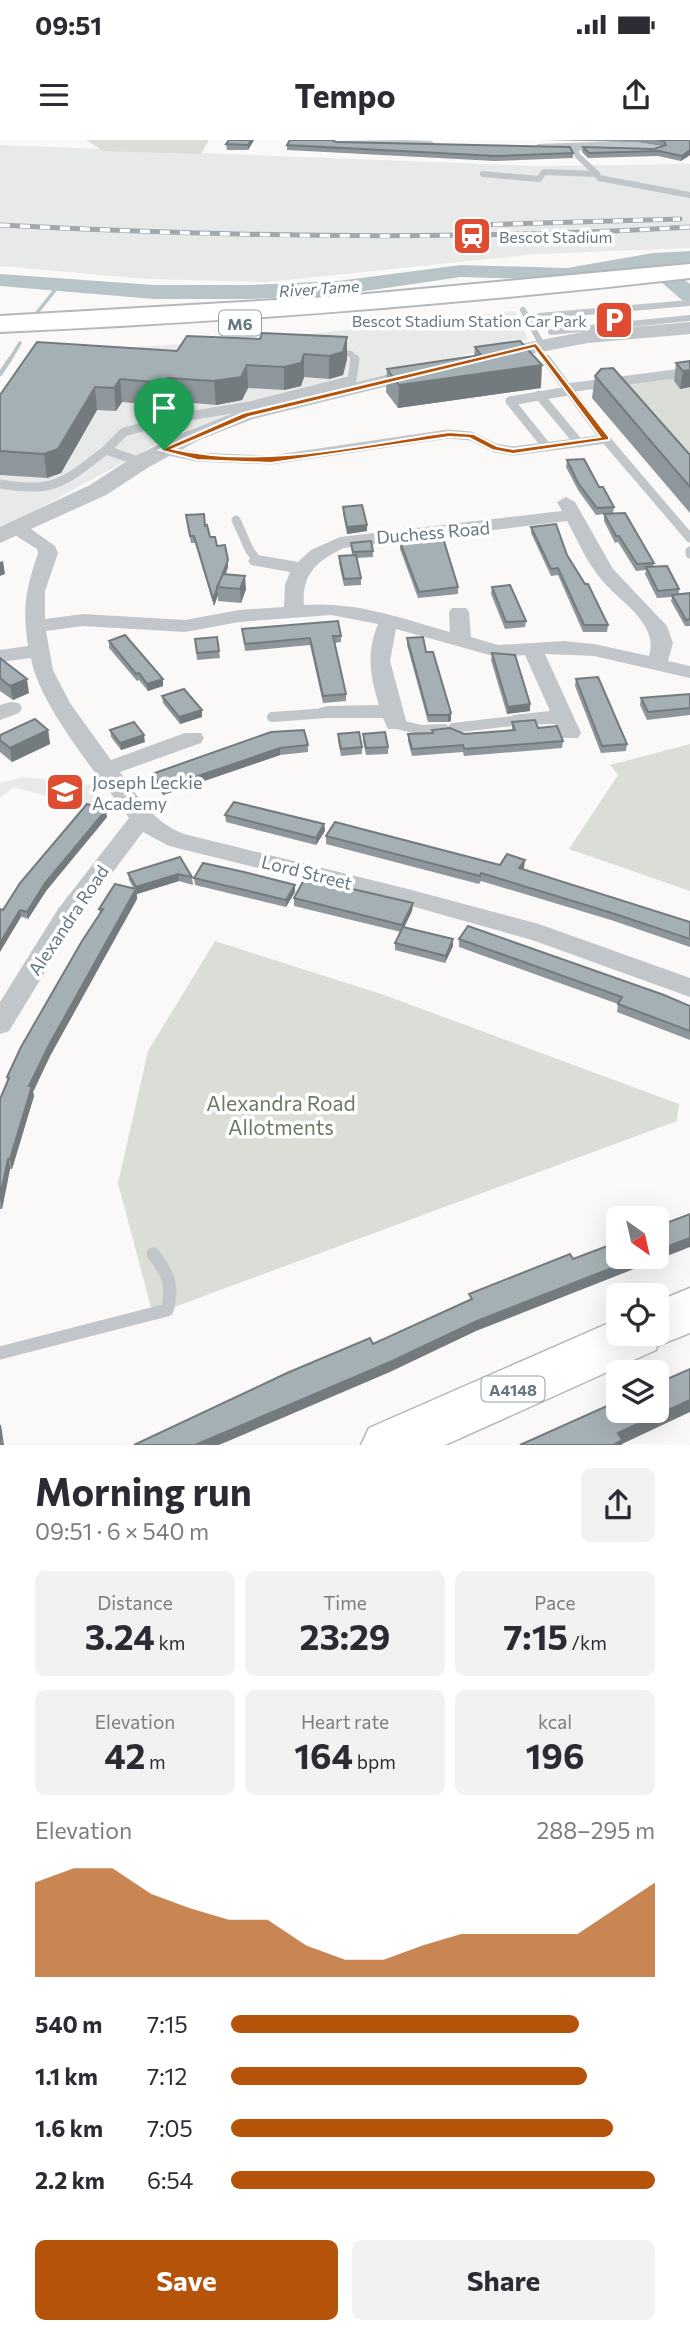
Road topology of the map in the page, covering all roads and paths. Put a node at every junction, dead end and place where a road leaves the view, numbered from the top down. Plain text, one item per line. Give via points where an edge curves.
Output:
1 (336, 141) edge
2 (438, 143) edge
3 (565, 145) edge
4 (526, 148) edge
5 (657, 149) edge
6 (484, 174) dead end
7 (597, 174) junction
8 (690, 195) edge
9 (690, 271) edge
10 (690, 284) edge
11 (477, 300) junction
12 (689, 303) edge
13 (618, 308) junction
14 (523, 310) dead end
15 (539, 316) dead end
16 (690, 318) edge
17 (0, 324) edge
18 (634, 327) junction
19 (690, 328) edge
20 (0, 335) edge
21 (543, 341) junction
22 (321, 349) edge
23 (473, 360) edge
24 (436, 369) edge
25 (690, 372) edge
26 (568, 390) junction
27 (539, 395) junction
28 (606, 439) junction
29 (579, 443) junction
30 (547, 447) junction
31 (106, 450) junction
32 (164, 450) junction
33 (141, 462) junction
34 (0, 484) edge
35 (569, 509) joint
36 (236, 520) dead end
37 (9, 531) edge
38 (690, 538) edge
39 (258, 561) joint
40 (302, 568) junction
41 (294, 610) junction
42 (459, 612) dead end
43 (389, 622) junction
44 (35, 626) junction
45 (461, 642) junction
46 (533, 650) junction
47 (39, 651) junction
48 (0, 656) edge
49 (657, 663) junction
50 (690, 671) edge
51 (327, 713) joint
52 (272, 717) dead end
53 (394, 718) junction
54 (521, 720) joint
55 (194, 738) dead end
56 (105, 770) junction
57 (141, 818) junction
58 (690, 988) edge
59 (0, 1024) edge
60 (153, 1254) dead end
61 (690, 1310) edge
62 (669, 1319) edge
63 (611, 1346) edge
64 (0, 1353) edge
65 (388, 1445) edge

1 - 2 street
3 - 4 street
3 - 5 street
3 - 7 lane
6 - 7 lane via 539,179 544,172
7 - 8 lane
9 - 11 highway, M6
10 - 11 highway, M6
11 - 17 highway, M6
11 - 20 highway, M6 via 259,322
12 - 13 lane
13 - 15 lane
13 - 18 lane
14 - 21 lane
16 - 18 lane
18 - 19 street
18 - 21 street
21 - 23 street
21 - 26 lane
22 - 31 lane via 351,354 355,359 352,380 124,432
24 - 32 street via 246,415
25 - 26 lane
26 - 27 lane
26 - 28 lane
27 - 29 lane
27 - 30 lane via 510,401
28 - 29 lane
28 - 38 lane
29 - 30 lane
30 - 32 lane via 513,452 471,436 449,434 271,460 197,457
31 - 33 lane
31 - 34 lane via 65,482 26,489
32 - 33 street
33 - 37 street via 98,490
35 - 40 street, Duchess Road via 340,543 317,552
35 - 49 street via 605,572 657,626 663,642
36 - 39 lane
37 - 44 street, Lord Street via 46,546 48,553 35,591
39 - 40 street
40 - 41 street via 291,590
41 - 43 street via 341,611
41 - 44 street via 185,626 83,620
42 - 45 street
43 - 45 street
43 - 53 street via 379,640 378,662
44 - 47 street, Lord Street
45 - 46 street via 497,651
46 - 49 street via 584,649
46 - 54 street via 566,725
47 - 48 street
47 - 56 street, Lord Street via 60,704
49 - 50 street
51 - 52 lane
51 - 53 street
53 - 54 lane via 422,730
55 - 56 street via 161,738
56 - 57 street, Lord Street
57 - 58 street, Lord Street via 157,832 177,840 539,933
57 - 59 street, Alexandra Road via 67,915
60 - 64 lane via 170,1275 172,1296 167,1310
61 - 62 highway
63 - 65 highway, A4148

